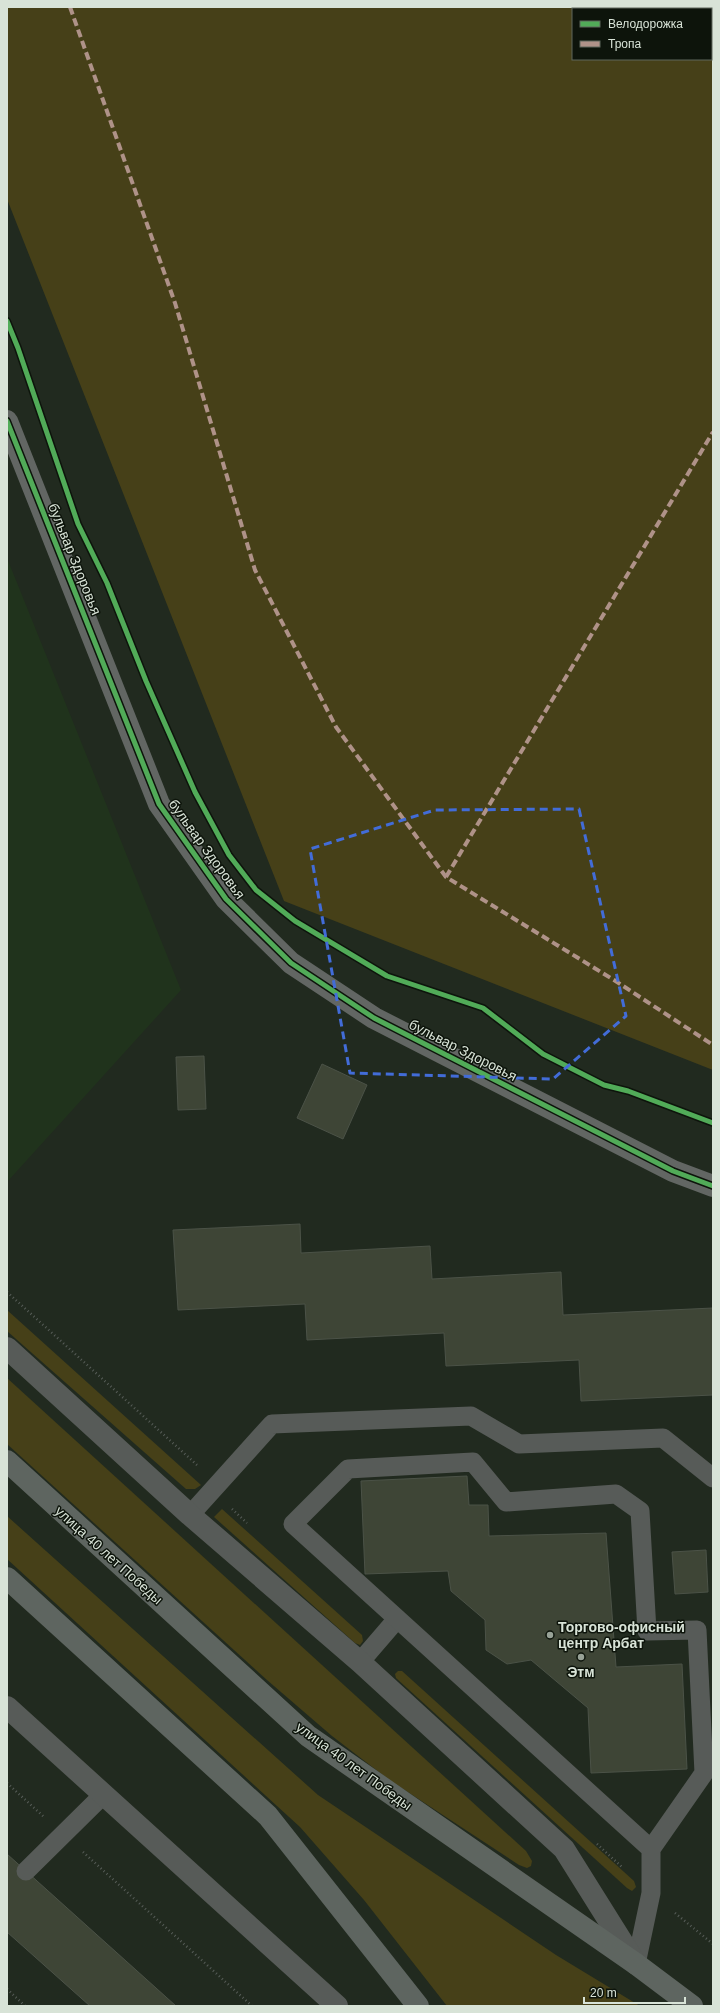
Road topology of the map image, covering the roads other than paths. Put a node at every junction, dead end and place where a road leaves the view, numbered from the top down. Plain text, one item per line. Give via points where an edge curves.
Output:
1 (7, 421) edge
2 (713, 1186) edge
3 (7, 1348) edge
4 (7, 1461) edge
5 (713, 1478) edge
6 (190, 1515) junction
7 (7, 1578) edge
8 (397, 1619) junction
9 (360, 1662) junction
10 (7, 1707) edge
11 (103, 1794) junction
12 (651, 1850) junction
13 (26, 1871) dead end
14 (636, 1964) junction
15 (337, 2006) edge
16 (418, 2006) edge
17 (692, 2006) edge

1 - 2 street, бульвар Здоровья via 159,804 226,899 291,963 374,1018 673,1171
3 - 6 street
4 - 14 main road, улица 40 лет Победы via 308,1736
5 - 6 lane via 663,1438 519,1444 471,1416 272,1424
6 - 9 street
7 - 16 main road via 268,1816
8 - 9 lane
8 - 12 lane
8 - 12 lane via 293,1524 348,1469 472,1462 506,1502 616,1494 640,1510 647,1631 697,1630 704,1773
9 - 14 street via 564,1849
10 - 11 street
11 - 13 lane
11 - 15 street
12 - 14 lane via 651,1893
14 - 17 main road, улица 40 лет Победы

